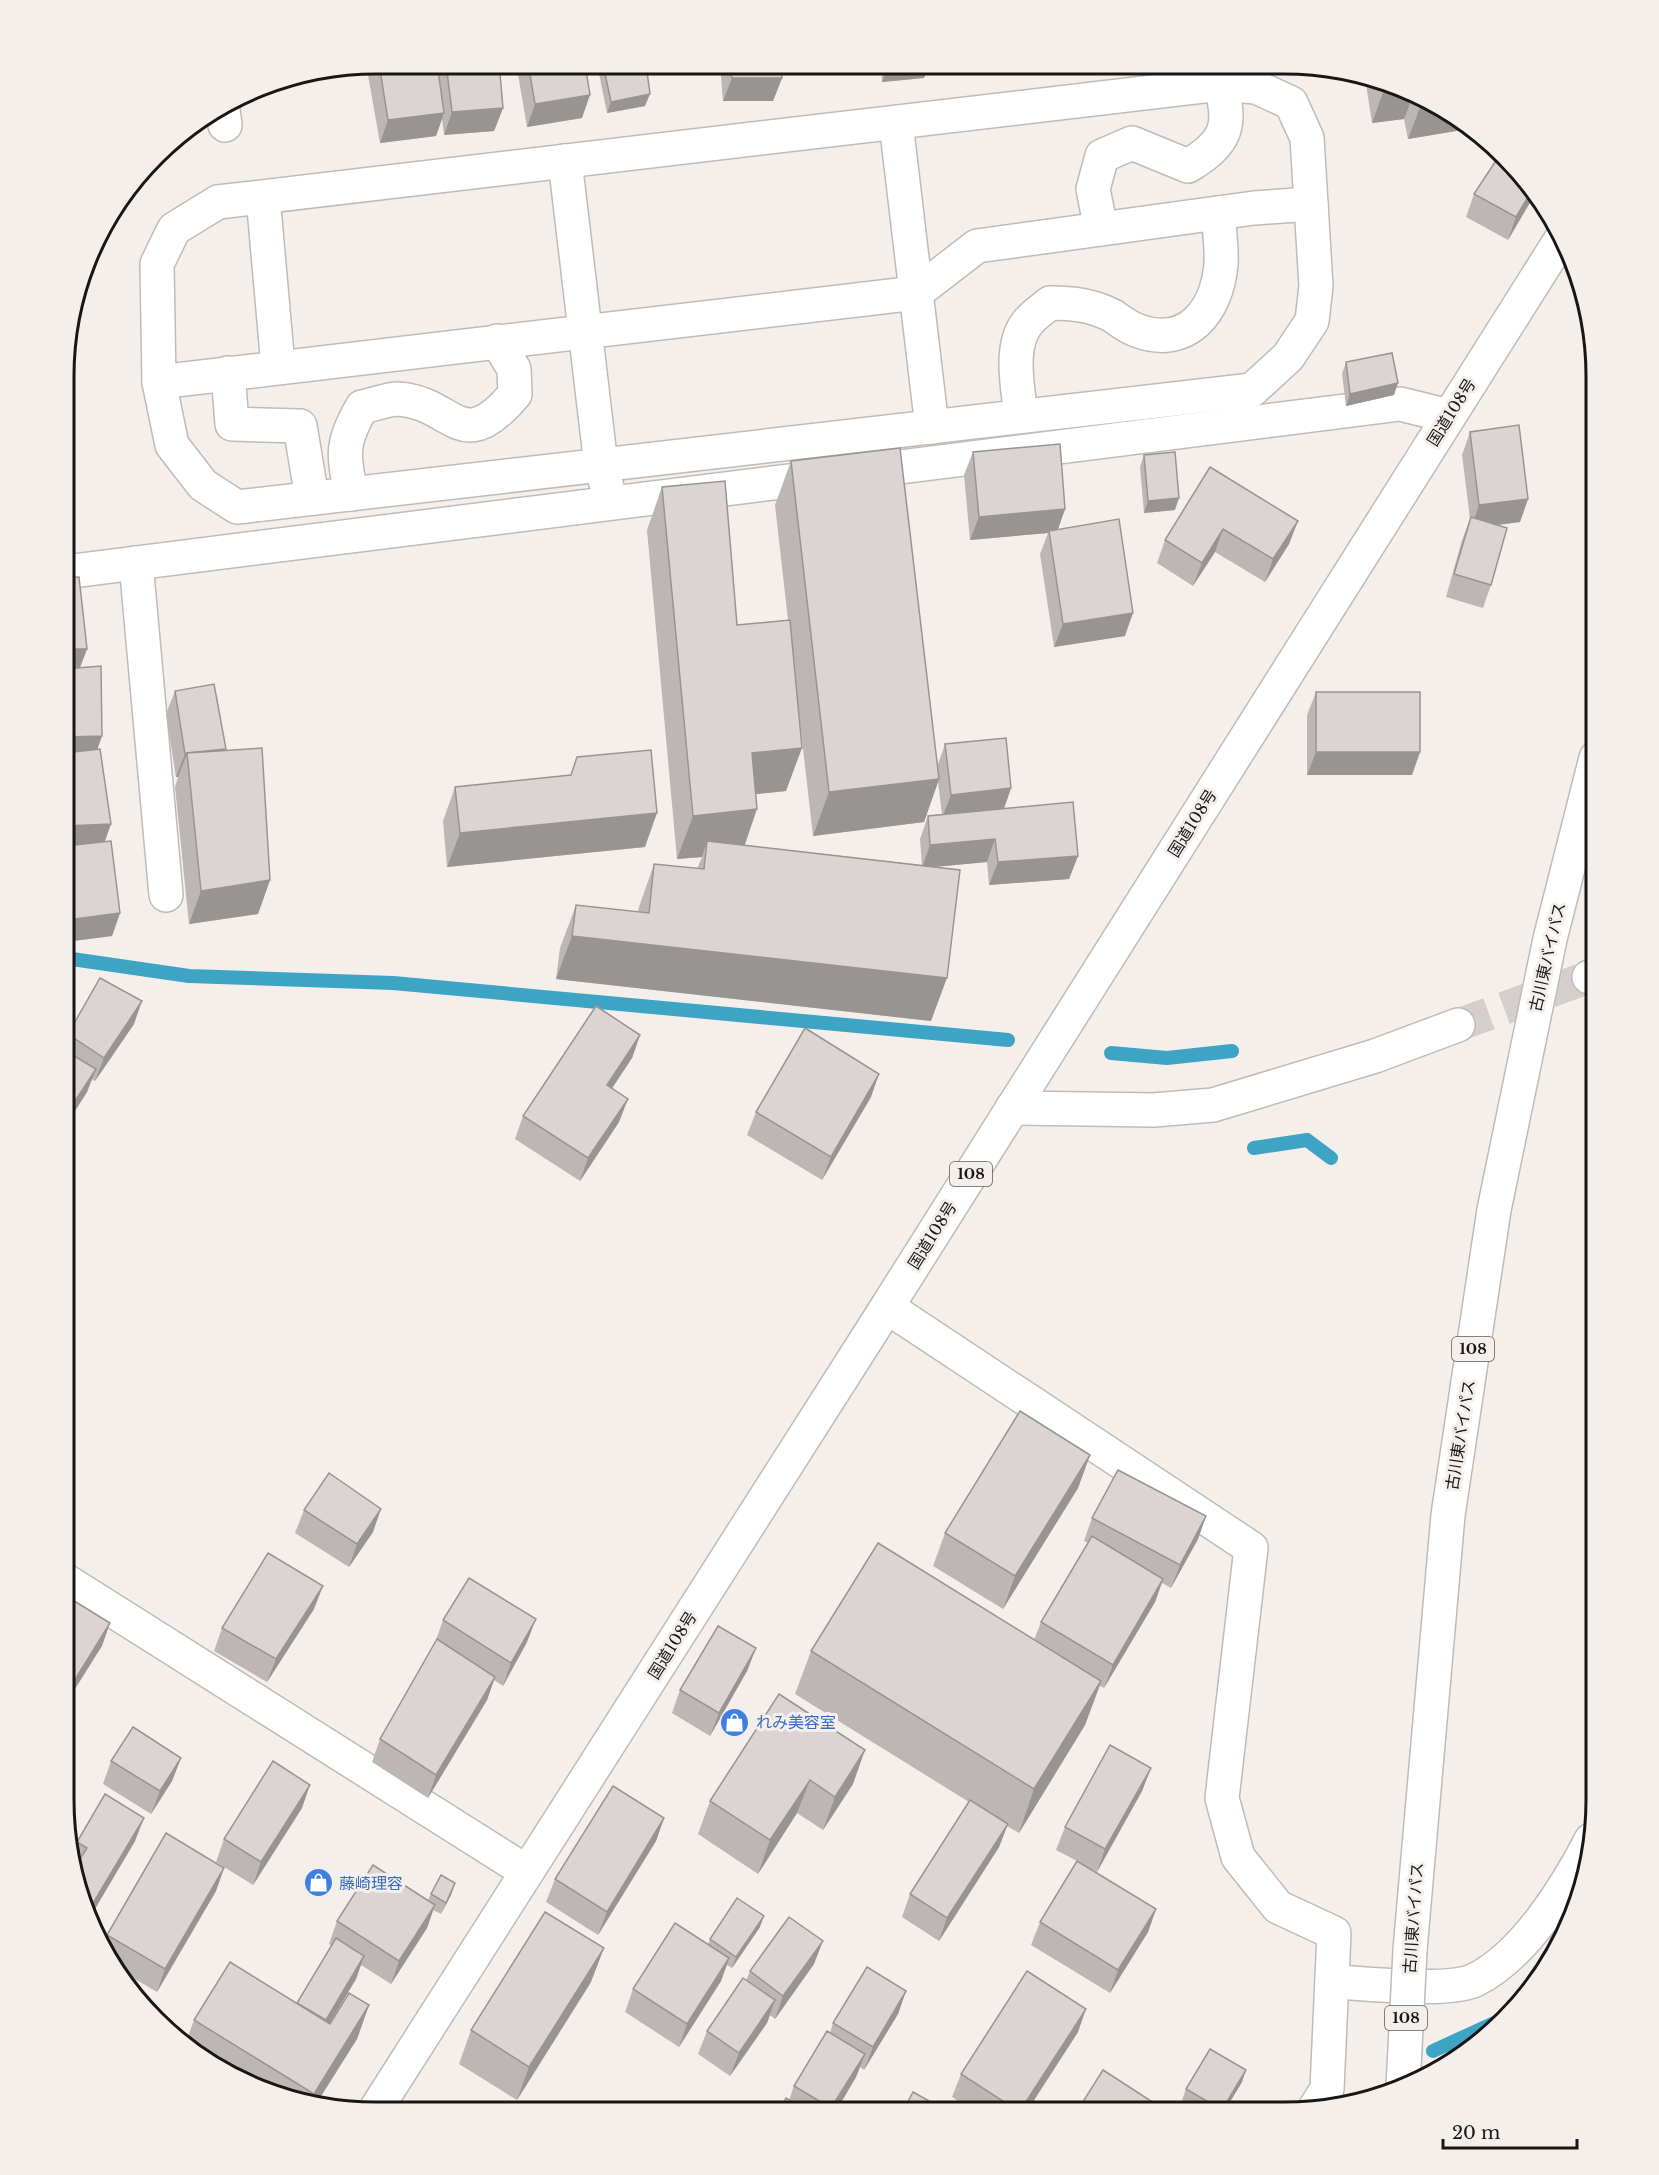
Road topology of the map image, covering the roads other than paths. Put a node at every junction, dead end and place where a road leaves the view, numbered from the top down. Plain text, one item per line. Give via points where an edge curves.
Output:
1 (1220, 84) junction
2 (896, 123) junction
3 (566, 161) junction
4 (263, 197) junction
5 (1311, 204) junction
6 (1218, 213) junction
7 (1101, 229) junction
8 (1556, 247) edge
9 (916, 293) junction
10 (585, 330) junction
11 (497, 341) junction
12 (278, 366) junction
13 (228, 373) junction
14 (159, 382) junction
15 (1021, 416) junction
16 (1449, 416) junction
17 (932, 427) junction
18 (602, 465) junction
19 (351, 494) junction
20 (312, 498) junction
21 (611, 503) junction
22 (136, 563) junction
23 (74, 571) edge
24 (1586, 797) edge
25 (166, 895) dead end
26 (1458, 1025) tunnel mouth
27 (1012, 1108) junction
28 (887, 1307) junction
29 (74, 1586) edge
30 (1578, 1864) edge
31 (527, 1872) junction
32 (1332, 1982) junction
33 (1404, 2076) edge
34 (1321, 2099) edge
35 (380, 2102) edge

1 - 2 main road
1 - 5 main road via 1256,87 1291,103 1306,138
1 - 7 main road via 1228,110 1223,135 1188,166 1132,143 1102,156 1093,189
2 - 3 main road
2 - 9 main road
3 - 4 main road
3 - 10 main road
4 - 12 main road
4 - 14 main road via 218,202 174,229 157,264
5 - 6 main road
5 - 15 main road via 1316,286 1312,321 1288,357 1252,390
6 - 7 main road
6 - 15 main road via 1221,264 1210,305 1190,329 1165,337 1136,330 1078,303 1050,303 1027,322 1018,344 1016,374
7 - 9 main road via 977,246
8 - 16 main road, 国道108号 / 108
9 - 10 main road
9 - 17 main road
10 - 11 main road
10 - 18 main road
11 - 12 main road
11 - 19 main road via 514,369 515,394 499,413 477,425 453,422 427,406 397,399 362,407 346,434 345,463
12 - 13 main road
13 - 14 main road
13 - 20 main road via 232,424 300,426
14 - 20 main road via 172,445 203,485 237,507
15 - 17 main road
16 - 21 main road via 1400,404
16 - 27 main road, 国道108号 / 108
17 - 18 main road
18 - 19 main road
18 - 21 main road
19 - 20 main road
21 - 22 main road
22 - 23 main road
22 - 25 main road
24 - 33 main road, 古川東バイパス / 108, bridge via 1550,939 1494,1210 1448,1515 1410,1950
26 - 27 main road via 1375,1056 1213,1106 1154,1110
27 - 28 main road, 国道108号 / 108
28 - 31 main road, 国道108号 / 108
28 - 32 main road via 1251,1548 1222,1798 1238,1857 1278,1907 1334,1933
29 - 31 main road
30 - 32 main road via 1567,1886 1515,1950 1474,1980 1443,1986
31 - 35 main road, 国道108号 / 108
32 - 34 main road via 1327,2089

